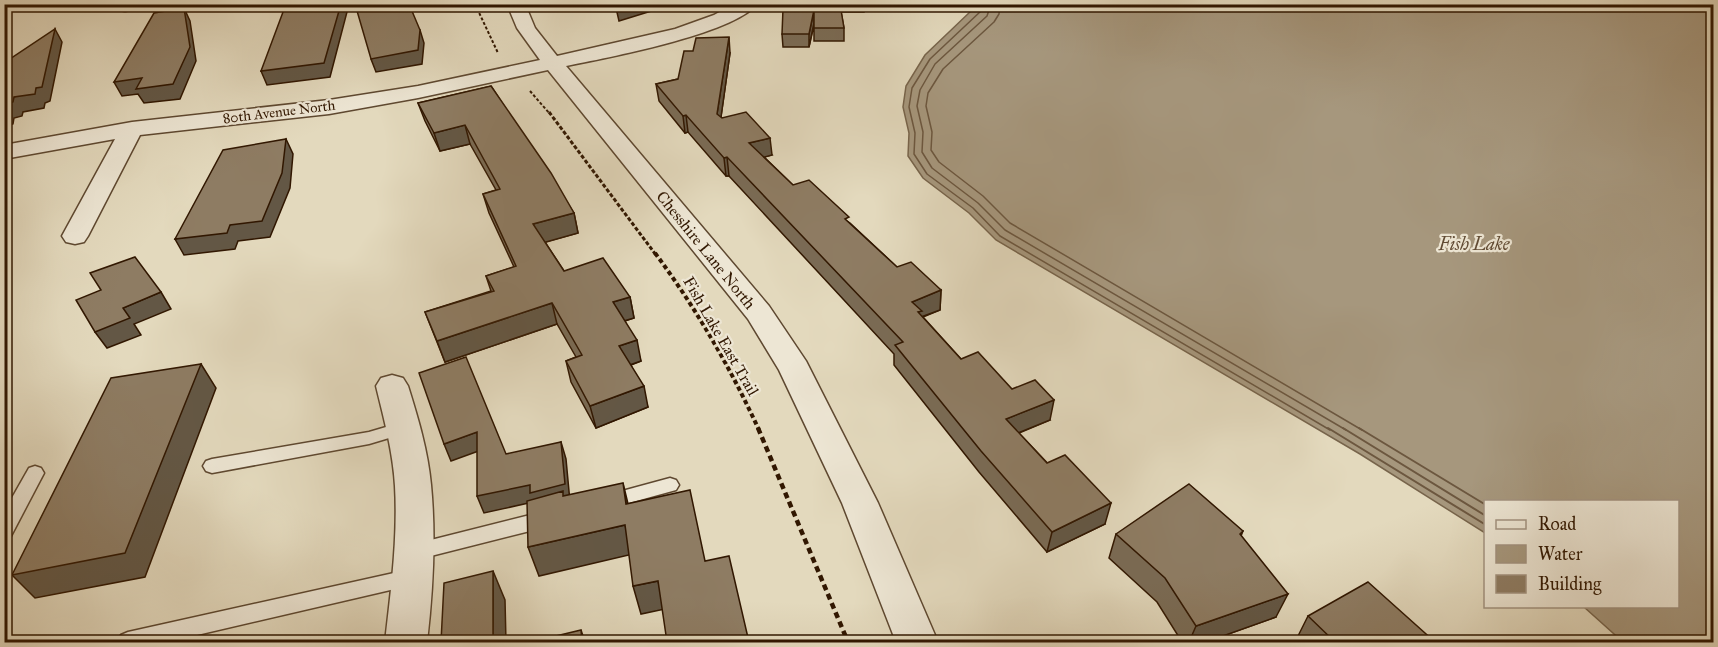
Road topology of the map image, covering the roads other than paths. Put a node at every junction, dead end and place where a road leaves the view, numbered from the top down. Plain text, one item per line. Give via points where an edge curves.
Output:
1 (516, 4) edge
2 (748, 4) edge
3 (552, 63) junction
4 (132, 129) junction
5 (4, 152) edge
6 (75, 236) dead end
7 (392, 386) dead end
8 (403, 428) junction
9 (212, 466) dead end
10 (35, 473) dead end
11 (670, 485) dead end
12 (594, 506) edge
13 (562, 515) edge
14 (4, 531) edge
15 (412, 565) junction
16 (128, 642) edge
17 (406, 642) edge
18 (916, 642) edge

1 - 3 street, Chesshire Lane North via 526,28
2 - 3 street via 682,33
3 - 4 street, 80th Avenue North via 329,107
3 - 18 street, Chesshire Lane North via 759,313 795,369 860,503
4 - 5 street, 80th Avenue North
4 - 6 street
7 - 8 street
8 - 9 lane via 369,438
8 - 15 street via 412,485
10 - 14 lane
11 - 12 lane
13 - 15 lane
15 - 16 lane
15 - 17 street

